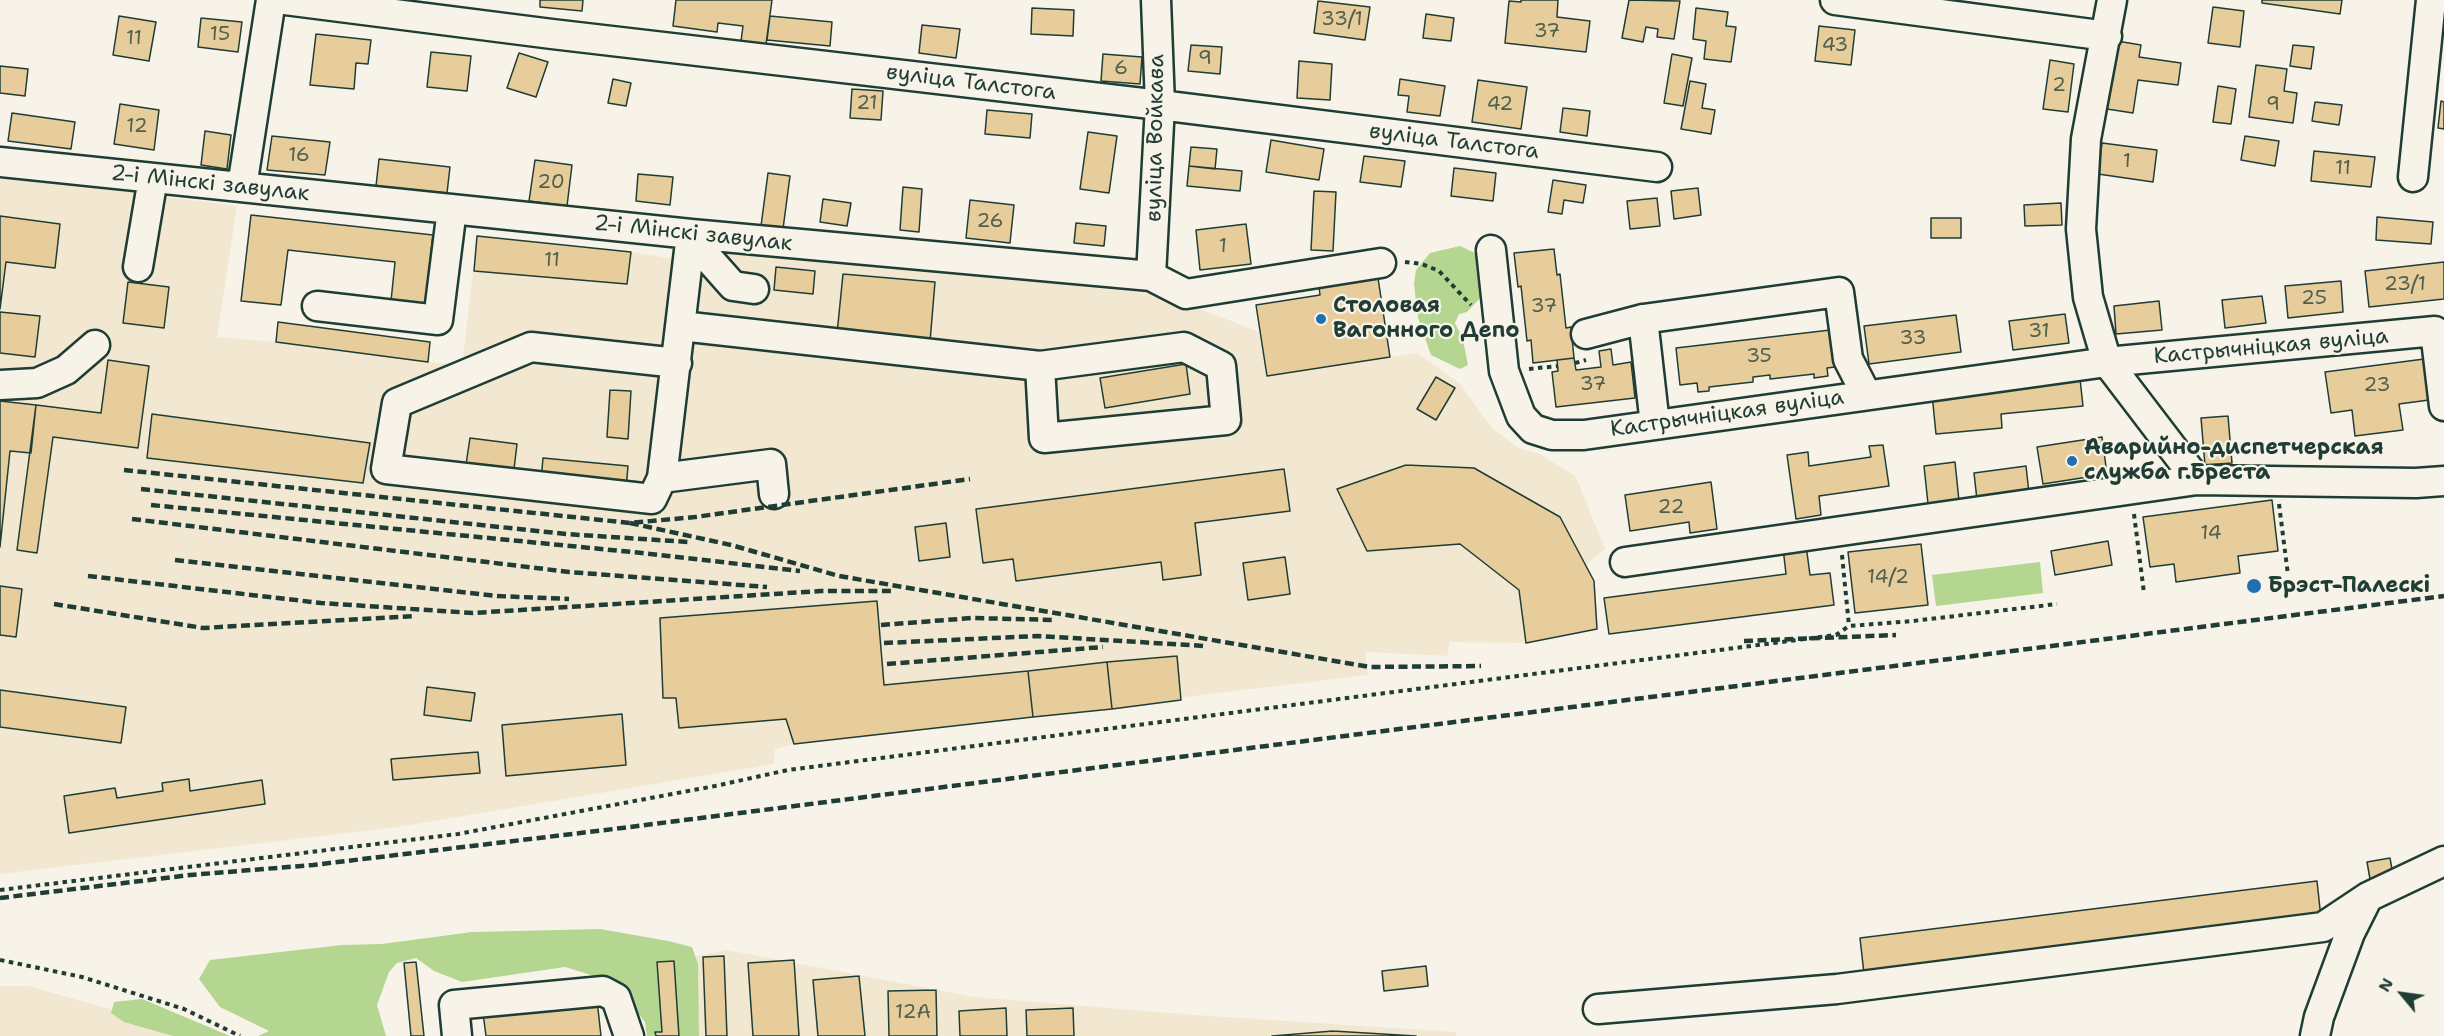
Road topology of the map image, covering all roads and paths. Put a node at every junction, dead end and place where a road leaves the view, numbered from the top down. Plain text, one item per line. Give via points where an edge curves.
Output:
1 (271, 0) edge
2 (285, 0) edge
3 (1156, 0) edge
4 (1835, 0) edge
5 (2112, 0) edge
6 (2430, 0) edge
7 (2107, 36) junction
8 (1160, 105) junction
9 (0, 162) edge
10 (1657, 167) dead end
11 (2413, 177) dead end
12 (153, 178) junction
13 (242, 187) junction
14 (452, 209) junction
15 (691, 239) junction
16 (1491, 250) dead end
17 (1381, 263) joint
18 (138, 267) dead end
19 (1151, 276) junction
20 (754, 289) dead end
21 (316, 306) dead end
22 (1642, 319) junction
23 (681, 326) junction
24 (1499, 334) junction
25 (1586, 334) dead end
26 (95, 345) dead end
27 (2107, 362) junction
28 (677, 363) junction
29 (1040, 366) junction
30 (0, 385) edge
31 (1866, 394) junction
32 (2444, 406) edge
33 (1655, 425) junction
34 (662, 478) junction
35 (2197, 480) junction
36 (2276, 481) junction
37 (2444, 481) edge
38 (2131, 491) junction
39 (774, 494) dead end
40 (1840, 532) junction
41 (1625, 562) dead end
42 (2288, 575) dead end
43 (2144, 593) dead end
44 (2057, 604) dead end
45 (1849, 626) junction
46 (2444, 861) edge
47 (0, 890) edge
48 (2368, 897) junction
49 (0, 960) edge
50 (1598, 1009) dead end
51 (240, 1036) edge
52 (457, 1036) edge
53 (629, 1036) edge
54 (2315, 1036) edge

1 - 13 street
2 - 8 street, вуліца Талстога
3 - 8 street, вуліца Войкава
4 - 7 street
5 - 7 street
6 - 11 street
7 - 27 street via 2086,139 2081,229 2088,297
8 - 10 street, вуліца Талстога
8 - 19 street, вуліца Войкава
9 - 12 street, 2-і Мінскі завулак
12 - 13 street, 2-і Мінскі завулак
12 - 18 street
13 - 14 street, 2-і Мінскі завулак
14 - 15 street, 2-і Мінскі завулак
14 - 21 street via 438,320
15 - 19 street, 2-і Мінскі завулак
15 - 20 street via 733,286
15 - 23 street
16 - 24 street, Кастрычніцкая вуліца
17 - 19 street, 2-і Мінскі завулак via 1186,294
17 - 24 path via 1406,261 1439,271
22 - 25 street
22 - 31 street via 1839,292 1848,359
22 - 33 street
23 - 28 street
23 - 29 street
24 - 33 street, Кастрычніцкая вуліца via 1504,371 1521,416 1533,429 1552,435 1584,435
26 - 30 street via 66,370 37,382
27 - 31 street, Кастрычніцкая вуліца
27 - 32 street, Кастрычніцкая вуліца via 2435,331
27 - 35 street, Кастрычніцкая вуліца
28 - 34 street
28 - 34 street via 531,347 397,403 386,470 652,499
29 - 29 street via 1184,347 1221,366 1226,420 1044,438
31 - 33 street, Кастрычніцкая вуліца
34 - 39 street via 771,464
35 - 36 street
35 - 38 street
36 - 37 street
36 - 42 path
38 - 40 street
38 - 43 path
40 - 41 street
40 - 45 path
44 - 45 path
45 - 47 path via 1836,635 788,770 458,834
46 - 48 street
48 - 50 street via 2323,927 1837,989
48 - 54 street via 2350,933
49 - 51 path via 82,977 183,1009
52 - 53 street via 454,1005 603,991 616,998

